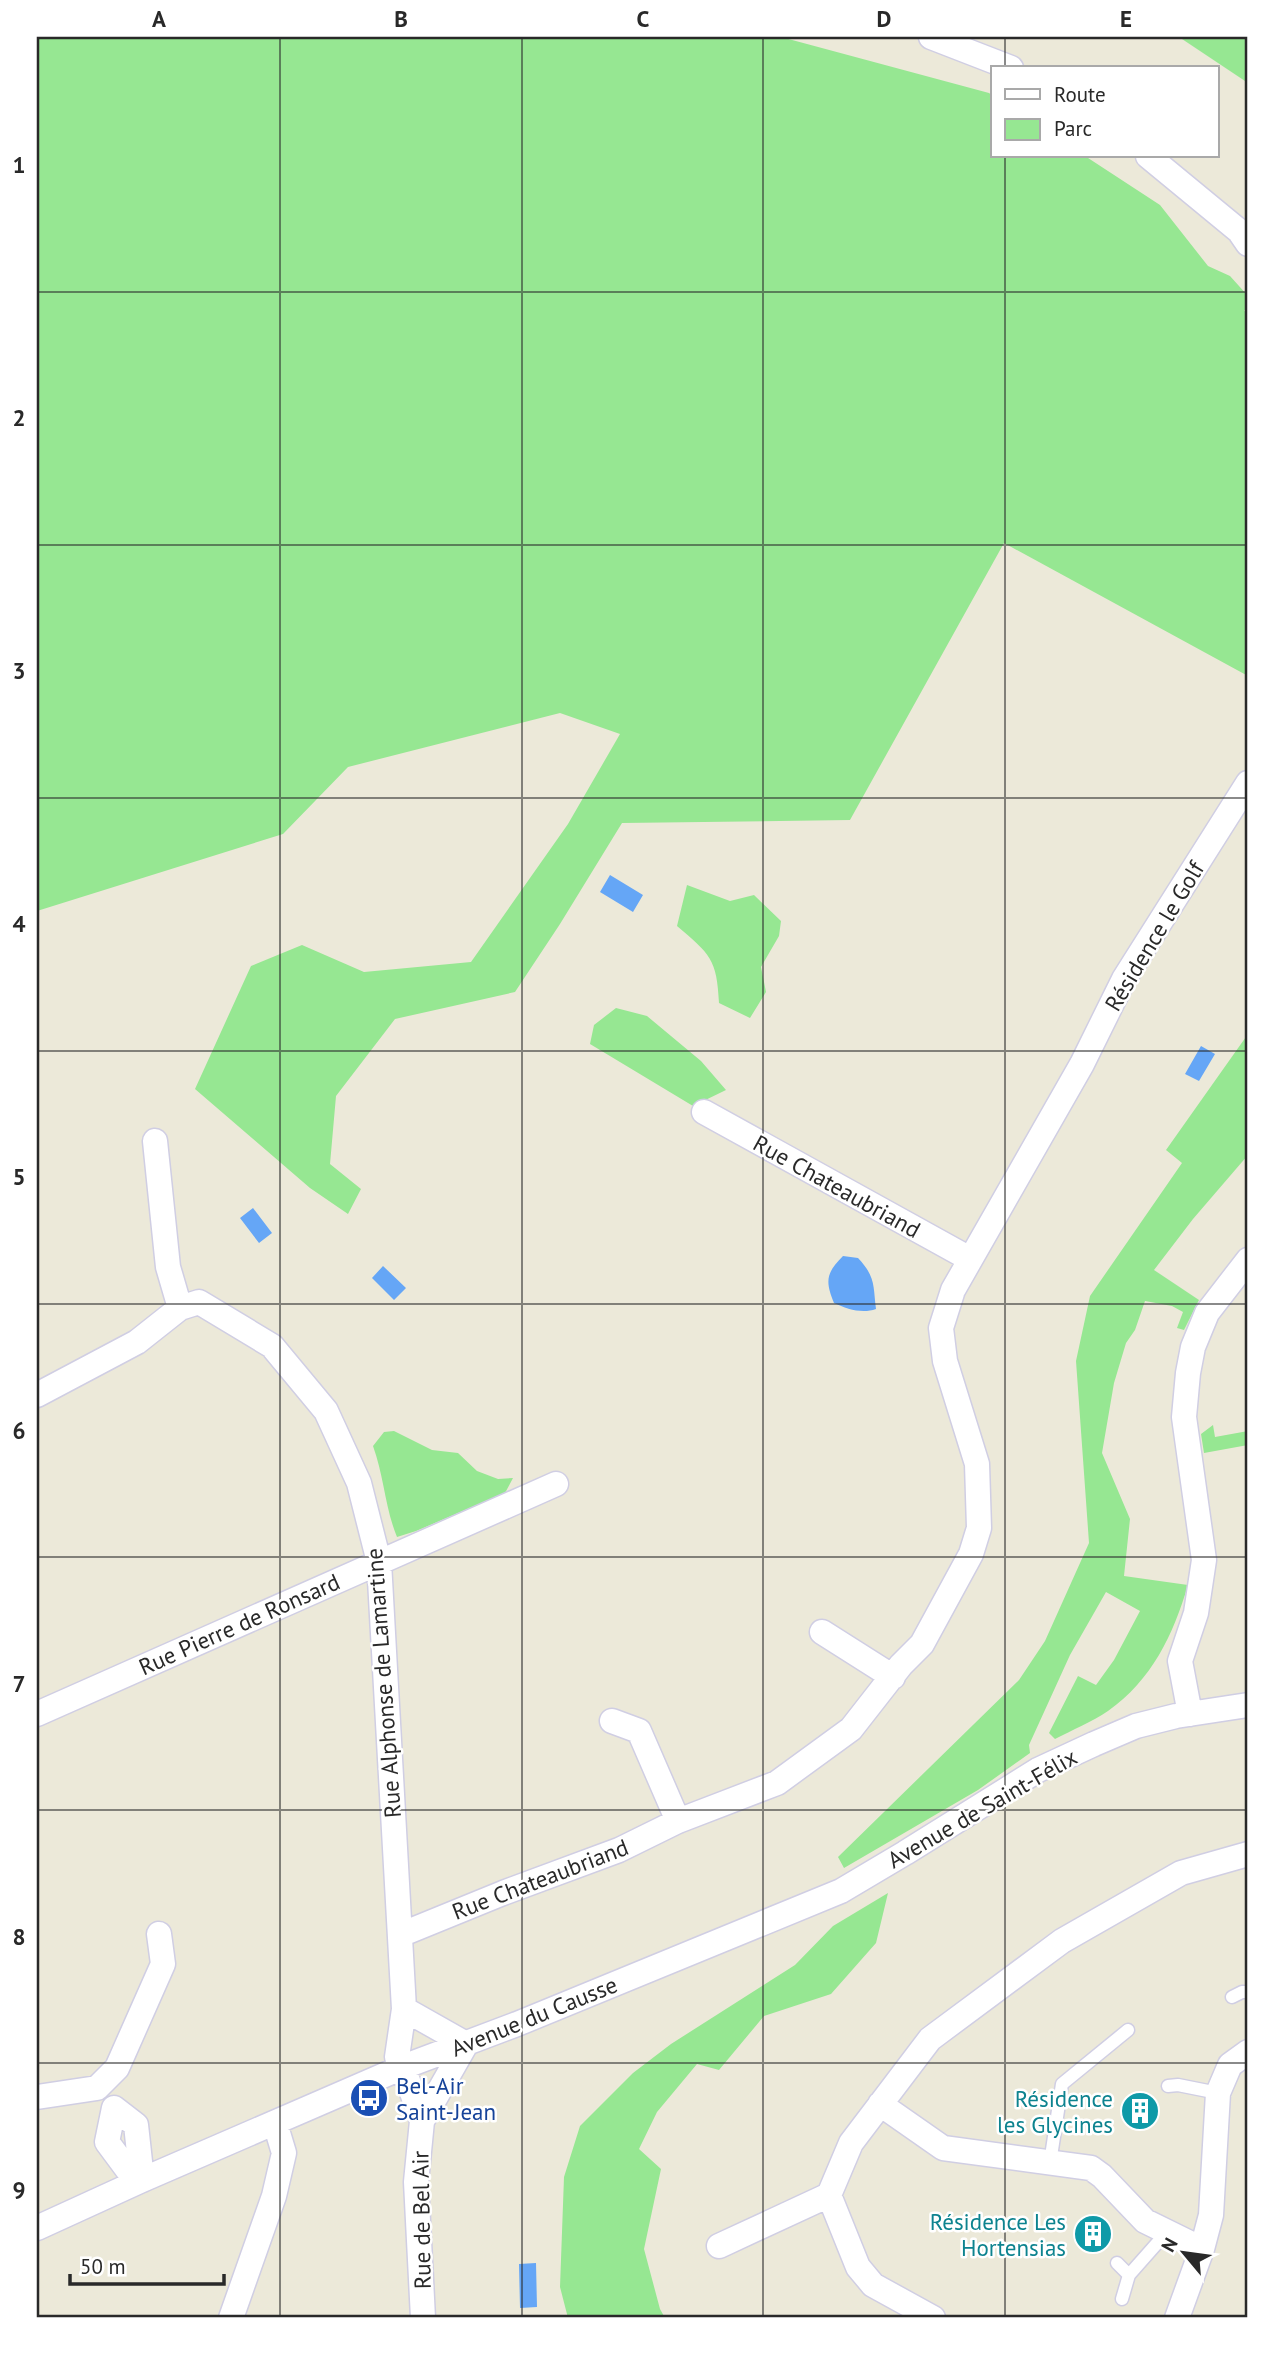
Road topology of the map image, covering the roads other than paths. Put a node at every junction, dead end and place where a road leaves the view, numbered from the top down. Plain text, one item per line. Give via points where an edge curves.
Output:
1 (931, 37) edge
2 (1006, 66) edge
3 (1150, 158) edge
4 (1248, 244) edge
5 (1248, 783) edge
6 (1064, 1091) joint
7 (704, 1112) dead end
8 (155, 1141) dead end
9 (970, 1259) junction
10 (1248, 1260) edge
11 (180, 1308) junction
12 (37, 1395) edge
13 (556, 1484) dead end
14 (379, 1562) junction
15 (822, 1632) dead end
16 (893, 1677) junction
17 (1248, 1705) edge
18 (37, 1714) edge
19 (1190, 1714) junction
20 (612, 1721) dead end
21 (678, 1821) junction
22 (1248, 1854) edge
23 (841, 1891) joint
24 (159, 1934) dead end
25 (400, 1935) junction
26 (1248, 1992) edge
27 (1232, 1997) dead end
28 (404, 2009) junction
29 (1128, 2030) dead end
30 (466, 2044) junction
31 (1248, 2052) edge
32 (402, 2067) junction
33 (1168, 2086) dead end
34 (97, 2088) junction
35 (1218, 2093) junction
36 (37, 2097) edge
37 (880, 2104) junction
38 (422, 2121) junction
39 (275, 2123) junction
40 (1050, 2163) junction
41 (142, 2180) junction
42 (829, 2195) junction
43 (37, 2228) edge
44 (1167, 2232) junction
45 (719, 2246) dead end
46 (1202, 2249) junction
47 (1117, 2263) dead end
48 (1129, 2275) junction
49 (1122, 2299) dead end
50 (231, 2318) edge
51 (423, 2318) edge
52 (933, 2318) edge
53 (1177, 2318) edge

1 - 2 street
3 - 4 street via 1239,231
5 - 6 street, Résidence le Golf via 1125,979
6 - 9 street, Rue Chateaubriand
7 - 9 street, Rue Chateaubriand
8 - 11 street via 168,1267
9 - 16 street, Rue Chateaubriand via 953,1290 941,1328 945,1366 977,1464 979,1528 971,1553 922,1644
10 - 19 street via 1207,1313 1188,1373 1184,1417 1204,1560 1196,1613 1180,1661
11 - 12 street via 137,1342
11 - 14 street, Rue Alphonse de Lamartine via 199,1302 272,1346 326,1411 359,1483
13 - 14 street, Rue Pierre de Ronsard
14 - 18 street, Rue Pierre de Ronsard
14 - 25 street, Rue Alphonse de Lamartine
15 - 16 street
16 - 21 street, Rue Chateaubriand via 851,1729 777,1783
17 - 19 street, Avenue de Saint-Félix
19 - 23 street, Avenue de Saint-Félix via 1136,1726 1038,1770
20 - 21 street via 639,1731
21 - 25 street, Rue Chateaubriand via 619,1850
22 - 37 street via 1181,1873 1062,1941 930,2039
23 - 30 street, Avenue du Causse
24 - 34 street via 163,1964 117,2068
25 - 28 street, Rue Alphonse de Lamartine
26 - 27 lane
28 - 30 street
28 - 32 street, Rue Alphonse de Lamartine via 397,2057
29 - 40 lane via 1062,2084
30 - 32 street, Avenue du Causse
30 - 38 street, Rue de Bel Air
31 - 35 street via 1230,2065
32 - 38 street, Rue de Bel Air
32 - 39 street, Avenue du Causse
33 - 35 lane
34 - 36 street
34 - 41 street via 136,2125
35 - 46 street via 1211,2215
37 - 40 street via 943,2148
37 - 42 street via 851,2143
38 - 51 street, Rue de Bel Air via 416,2182
39 - 41 street, Avenue du Causse
39 - 50 street via 284,2152 274,2196
40 - 44 street via 1091,2168 1144,2221
41 - 43 street, Avenue du Causse
42 - 45 street
42 - 52 street via 858,2267 873,2286
44 - 46 street
44 - 48 lane
46 - 53 street
47 - 48 lane
48 - 49 lane

